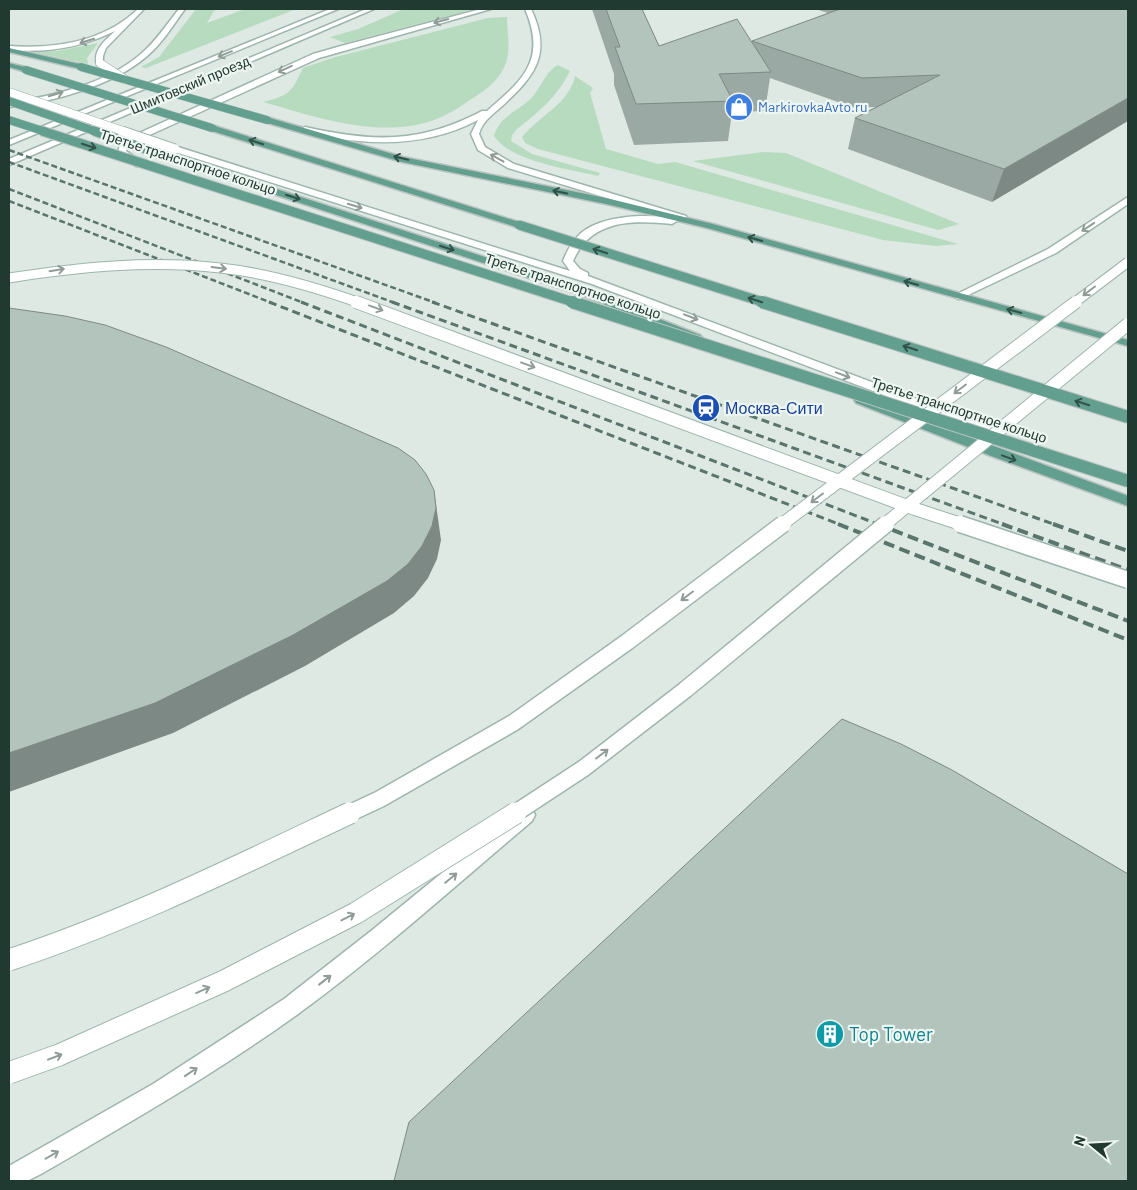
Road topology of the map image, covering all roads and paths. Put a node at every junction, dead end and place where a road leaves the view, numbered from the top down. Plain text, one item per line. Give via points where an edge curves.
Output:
1 (141, 9) edge
2 (182, 9) edge
3 (335, 9) edge
4 (371, 9) edge
5 (488, 9) edge
6 (530, 10) edge
7 (130, 19) junction
8 (9, 49) edge
9 (9, 65) edge
10 (126, 80) junction
11 (9, 92) edge
12 (505, 99) junction
13 (9, 103) edge
14 (9, 120) edge
15 (267, 120) junction
16 (9, 142) edge
17 (9, 162) edge
18 (1128, 200) edge
19 (710, 226) junction
20 (1128, 262) edge
21 (9, 278) edge
22 (596, 282) junction
23 (958, 296) junction
24 (1128, 324) edge
25 (1128, 343) edge
26 (850, 396) junction
27 (1128, 417) edge
28 (1128, 481) edge
29 (1128, 501) edge
30 (1128, 580) edge
31 (584, 768) junction
32 (9, 960) edge
33 (9, 1073) edge
34 (9, 1178) edge

1 - 7 main road
13 -> 2 main road via 33,101 66,91 127,67 147,52
3 -> 16 main road, Шмитовский проезд
4 - 17 main road, Шмитовский проезд
5 -> 26 main road via 343,47 304,61 129,141 122,152 136,162 174,177
6 - 12 main road via 537,43 536,60 529,76
7 -> 8 main road via 108,33 81,43 43,49
7 - 10 main road, bridge via 100,52 100,63
8 - 10 main road, bridge
27 -> 9 main road, bridge
10 - 15 main road, bridge
11 -> 22 main road, bridge via 175,149
12 - 15 main road via 462,125 428,136 393,141 343,138
19 -> 12 main road via 526,171 490,155 481,148 475,134 480,122
13 -> 26 main road, bridge via 582,292
14 -> 28 main road, Третье транспортное кольцо, bridge
19 -> 15 main road via 402,159
18 -> 23 main road via 1052,251
19 - 22 main road via 632,219 594,230 579,238 568,261 576,272
23 -> 19 main road
20 -> 32 main road, bridge via 643,630 514,723 380,799 199,885 54,945
21 -> 30 main road, bridge via 100,266 183,265 251,272 315,288 915,509
22 -> 28 main road
25 -> 23 main road
31 -> 24 main road, bridge via 685,690
26 -> 29 main road
33 -> 31 main road, bridge via 59,1055 224,981 356,913
34 -> 31 main road, bridge via 161,1092 291,1006

